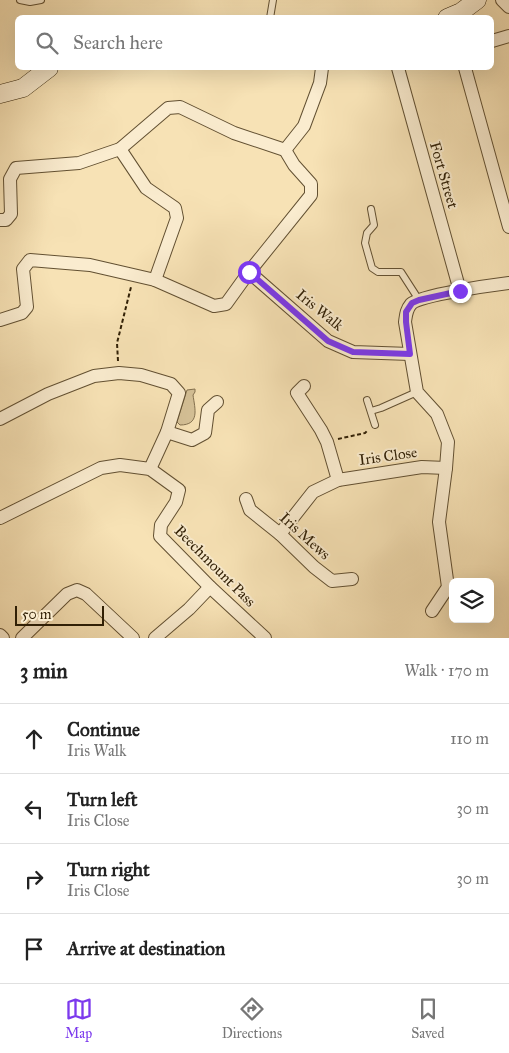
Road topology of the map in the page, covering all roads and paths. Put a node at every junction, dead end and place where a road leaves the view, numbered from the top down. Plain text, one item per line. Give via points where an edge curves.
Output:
1 (20, 0) edge
2 (41, 0) edge
3 (273, 0) edge
4 (477, 0) edge
5 (502, 0) edge
6 (509, 7) edge
7 (270, 15) edge
8 (454, 15) edge
9 (509, 36) edge
10 (494, 40) edge
11 (46, 70) edge
12 (322, 70) edge
13 (399, 70) edge
14 (466, 70) edge
15 (0, 94) edge
16 (120, 148) junction
17 (286, 150) junction
18 (371, 209) dead end
19 (0, 220) edge
20 (509, 226) edge
21 (249, 272) junction
22 (134, 275) junction
23 (155, 280) junction
24 (509, 283) edge
25 (460, 291) junction
26 (419, 300) junction
27 (0, 320) edge
28 (410, 354) junction
29 (119, 373) junction
30 (304, 386) dead end
31 (418, 392) junction
32 (367, 400) dead end
33 (217, 402) dead end
34 (371, 411) junction
35 (0, 419) edge
36 (375, 425) joint
37 (167, 432) junction
38 (327, 442) junction
39 (150, 468) junction
40 (446, 468) junction
41 (338, 480) junction
42 (246, 499) dead end
43 (0, 518) edge
44 (280, 534) junction
45 (352, 579) dead end
46 (210, 587) junction
47 (432, 611) dead end
48 (0, 635) edge
49 (3, 638) edge
50 (22, 638) edge
51 (133, 638) edge
52 (155, 638) edge
53 (265, 638) edge

1 - 2 lane
3 - 7 lane
4 - 8 street
5 - 6 street
9 - 10 street
11 - 15 street via 23,88
12 - 17 street via 304,126
13 - 25 street, Fort Street
14 - 20 street
16 - 17 street via 168,108 180,107 234,133
16 - 19 street via 79,163 16,168 10,179 11,214 6,220
16 - 23 street via 146,188 175,208 177,218
17 - 21 street via 311,184 311,195
18 - 26 lane via 374,225 365,242 372,268 378,272 401,272
21 - 23 street via 226,304 214,306
21 - 28 street, Iris Walk via 328,341 353,352
22 - 23 street
22 - 27 street via 90,265 30,260 23,268 27,307 22,313
22 - 29 path via 117,343
24 - 25 street
25 - 26 street
26 - 28 street via 412,303 406,312
28 - 31 street
29 - 35 street via 94,376 48,394
29 - 37 street via 141,375 171,384 179,393
30 - 38 street via 297,394
31 - 34 lane
31 - 40 street via 437,414 448,442
32 - 34 lane
33 - 37 street via 208,410 205,433 192,440
34 - 36 lane
36 - 38 path via 365,433
37 - 39 street
38 - 41 street
39 - 43 street via 120,464 101,468
39 - 46 street, Beechmount Pass via 179,490 160,536
40 - 41 street, Iris Close via 422,467
40 - 47 street via 439,522 448,587
41 - 44 street, Iris Close via 313,492
42 - 44 street, Iris Mews via 250,510
44 - 45 street, Iris Mews via 332,581
46 - 52 street
46 - 53 street, Beechmount Pass
48 - 49 street
50 - 51 street via 68,594 78,590

